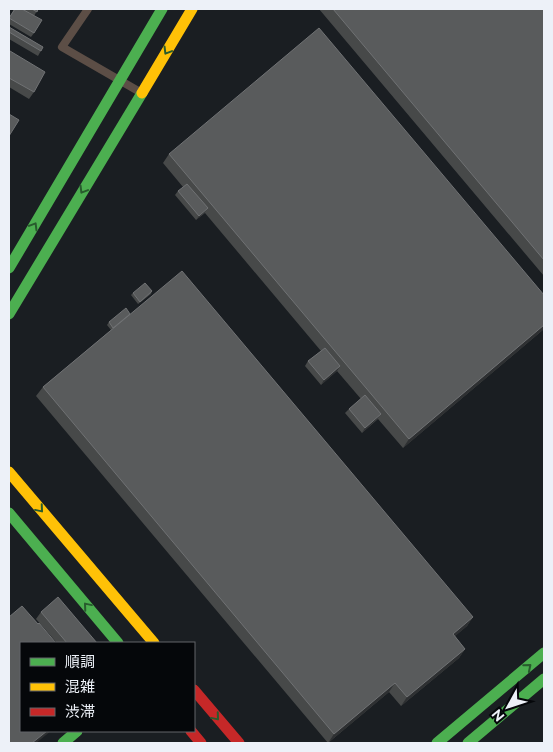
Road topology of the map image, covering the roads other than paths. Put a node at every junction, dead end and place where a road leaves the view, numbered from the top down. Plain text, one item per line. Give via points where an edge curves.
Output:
1 (88, 9) edge
2 (162, 9) edge
3 (192, 9) edge
4 (120, 80) junction
5 (142, 92) junction
6 (9, 268) edge
7 (9, 314) edge
8 (9, 472) edge
9 (9, 513) edge
10 (117, 642) edge
11 (153, 642) edge
12 (544, 653) edge
13 (544, 678) edge
14 (195, 691) edge
15 (76, 732) edge
16 (192, 732) edge
17 (63, 743) edge
18 (201, 743) edge
19 (239, 743) edge
20 (437, 743) edge
21 (468, 743) edge

1 - 4 lane via 62,47
2 - 4 street
3 -> 5 street
4 - 5 lane
6 -> 4 street
5 -> 7 street
8 -> 11 street
10 -> 9 street
20 -> 12 street
13 - 21 street
14 -> 19 street
15 - 17 street
16 - 18 street

